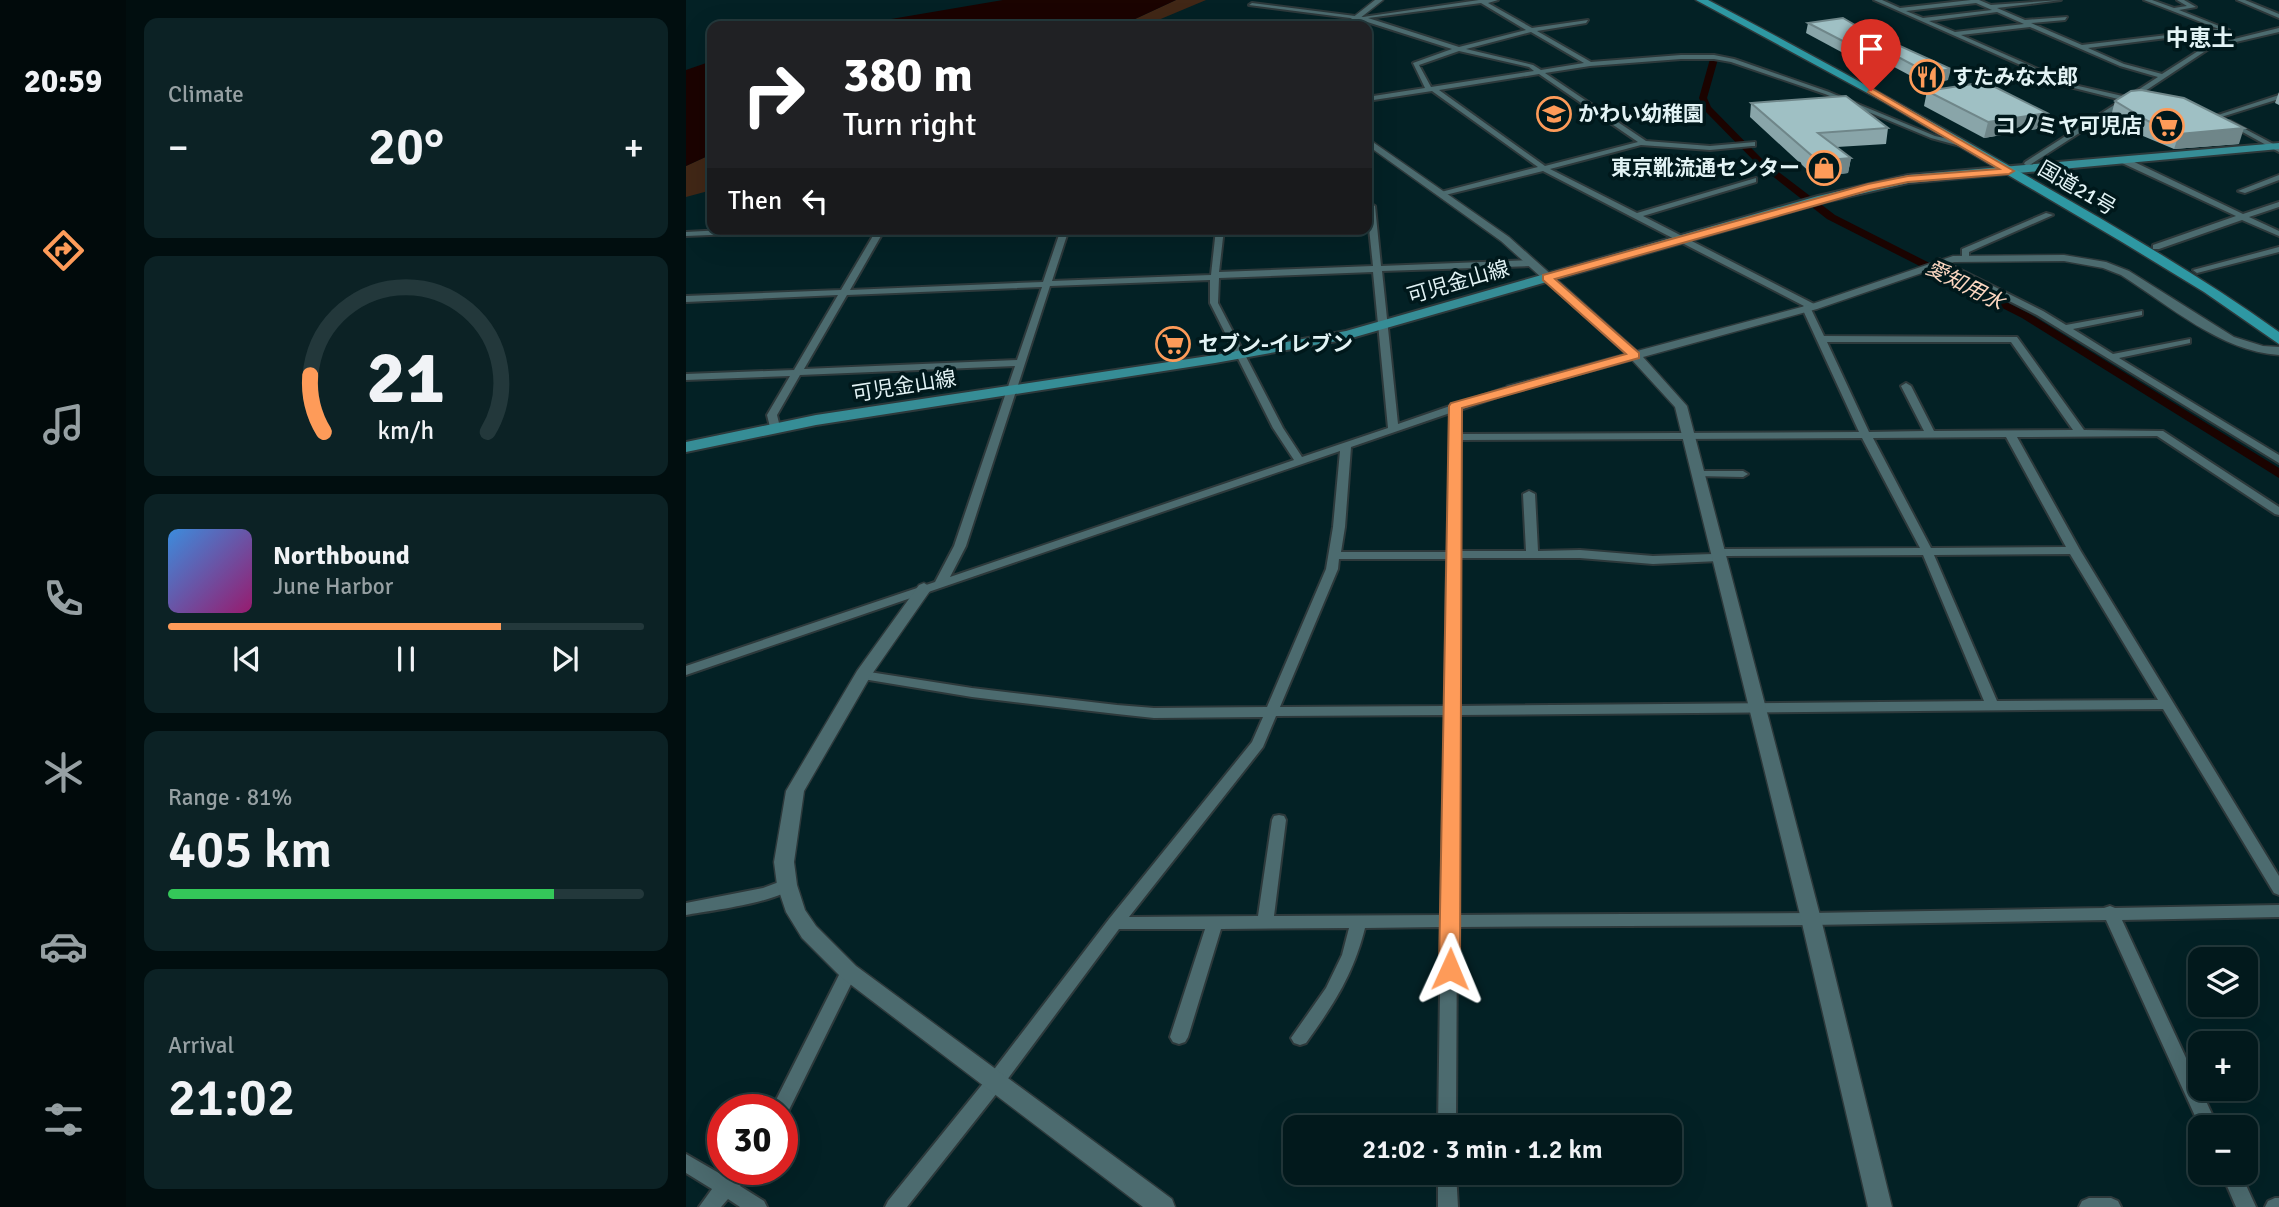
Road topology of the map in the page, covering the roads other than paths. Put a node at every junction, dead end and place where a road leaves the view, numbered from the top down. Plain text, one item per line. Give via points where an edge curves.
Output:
1 (1379, 0) edge
2 (1495, 0) edge
3 (1701, 0) edge
4 (1709, 0) edge
5 (1877, 0) edge
6 (2058, 0) edge
7 (2147, 0) edge
8 (2180, 0) edge
9 (2240, 0) edge
10 (1480, 1) edge
11 (1975, 1) edge
12 (1252, 5) dead end
13 (1990, 7) junction
14 (2172, 9) junction
15 (1898, 10) junction
16 (1998, 11) junction
17 (1953, 16) junction
18 (1359, 17) junction
19 (2279, 17) edge
20 (2065, 18) dead end
21 (1920, 20) junction
22 (1353, 21) edge
23 (1372, 21) edge
24 (1372, 21) edge
25 (1586, 21) dead end
26 (1971, 24) dead end
27 (2028, 24) junction
28 (1529, 29) junction
29 (2226, 30) junction
30 (2279, 30) edge
31 (1952, 34) junction
32 (2244, 37) junction
33 (2080, 47) junction
34 (1459, 48) junction
35 (1590, 64) junction
36 (1539, 73) junction
37 (2162, 76) junction
38 (1431, 89) junction
39 (2279, 97) edge
40 (1372, 98) edge
41 (2127, 100) junction
42 (2150, 103) edge
43 (2210, 113) edge
44 (2218, 116) junction
45 (1641, 143) junction
46 (1752, 144) dead end
47 (1964, 145) junction
48 (1734, 146) joint
49 (1372, 147) edge
50 (2277, 148) edge
51 (2125, 161) junction
52 (2026, 167) junction
53 (1545, 169) junction
54 (2009, 171) junction
55 (2279, 177) edge
56 (1754, 180) dead end
57 (2242, 191) dead end
58 (1444, 194) junction
59 (2279, 204) edge
60 (2049, 215) dead end
61 (1635, 216) junction
62 (2244, 217) junction
63 (1372, 226) edge
64 (691, 234) edge
65 (2279, 234) edge
66 (877, 235) edge
67 (1063, 235) edge
68 (1219, 235) edge
69 (1681, 239) junction
70 (686, 245) edge
71 (2156, 247) junction
72 (2279, 249) edge
73 (1966, 258) junction
74 (1938, 262) junction
75 (1531, 263) junction
76 (1379, 269) junction
77 (2197, 270) junction
78 (1215, 276) junction
79 (1547, 278) junction
80 (1047, 284) junction
81 (842, 293) junction
82 (686, 299) edge
83 (1809, 307) junction
84 (2139, 313) dead end
85 (2279, 324) edge
86 (1383, 326) junction
87 (2066, 328) junction
88 (1821, 339) junction
89 (2279, 339) edge
90 (2187, 341) dead end
91 (2279, 351) edge
92 (1241, 355) junction
93 (1634, 355) junction
94 (2114, 356) junction
95 (1020, 363) junction
96 (795, 373) junction
97 (686, 377) edge
98 (1906, 386) dead end
99 (1011, 389) junction
100 (1511, 389) joint
101 (1455, 406) junction
102 (775, 427) junction
103 (1393, 428) junction
104 (1865, 433) junction
105 (1930, 433) junction
106 (1689, 434) junction
107 (2081, 434) junction
108 (2010, 435) junction
109 (1455, 437) junction
110 (1346, 444) junction
111 (692, 446) edge
112 (686, 454) edge
113 (1299, 460) junction
114 (2279, 460) edge
115 (1700, 474) junction
116 (1744, 474) dead end
117 (1529, 494) dead end
118 (2279, 512) edge
119 (2074, 550) junction
120 (1927, 551) junction
121 (1532, 555) junction
122 (1718, 555) junction
123 (1335, 556) junction
124 (1453, 556) junction
125 (941, 582) junction
126 (924, 588) junction
127 (686, 671) edge
128 (863, 675) junction
129 (2167, 704) junction
130 (1992, 705) junction
131 (1756, 707) junction
132 (1452, 711) junction
133 (1270, 712) junction
134 (1279, 820) dead end
135 (787, 885) junction
136 (2279, 889) edge
137 (686, 909) edge
138 (2279, 911) edge
139 (2110, 912) junction
140 (1811, 919) junction
141 (1450, 920) junction
142 (1359, 921) junction
143 (1265, 922) junction
144 (1115, 923) junction
145 (1215, 923) junction
146 (849, 972) junction
147 (1179, 1037) dead end
148 (1300, 1038) dead end
149 (995, 1082) junction
150 (788, 1094) edge
151 (1447, 1115) edge
152 (2203, 1115) edge
153 (686, 1163) edge
154 (728, 1185) edge
155 (1447, 1185) edge
156 (2236, 1185) edge
157 (726, 1188) junction
158 (709, 1207) edge
159 (757, 1207) edge
160 (895, 1207) edge
161 (1163, 1207) edge
162 (1448, 1207) edge
163 (1880, 1207) edge
164 (2089, 1207) edge
165 (2111, 1207) edge
166 (2246, 1207) edge

1 - 18 street
2 - 10 street
3 - 47 highway, 国道21号
4 - 52 highway, 国道21号
5 - 15 street
6 - 13 street
7 - 14 street
8 - 14 street via 2193,7
9 - 19 street
10 - 18 street
10 - 28 street
11 - 13 street
11 - 15 street
12 - 18 street
13 - 16 street
14 - 29 street
15 - 21 street
16 - 17 street
16 - 27 street
17 - 21 street
17 - 26 street
18 - 22 street
18 - 24 street
20 - 27 street
21 - 31 street
23 - 34 street
25 - 28 street
27 - 31 street
27 - 33 street
28 - 34 street
28 - 35 street
29 - 32 street
29 - 33 street
30 - 32 street
31 - 41 street via 2072,86
32 - 37 street via 2208,47
33 - 37 street
34 - 36 street via 1524,64
34 - 38 street via 1415,64
35 - 36 street
35 - 47 street via 1724,58
36 - 38 street
36 - 45 street
37 - 41 street
38 - 40 street
38 - 53 street
39 - 44 street
41 - 42 street
41 - 52 street
43 - 44 street
44 - 50 street
45 - 48 street
45 - 53 street
46 - 48 street
47 - 54 highway, 国道21号
49 - 58 street
50 - 51 main road, 可児金山線
51 - 52 main road, 可児金山線
51 - 62 street
52 - 54 main road, 可児金山線
52 - 71 highway, 国道21号
53 - 58 street
53 - 61 street
54 - 69 main road, 可児金山線 via 1908,179
54 - 89 highway, 国道21号 via 2209,289
55 - 57 street
56 - 61 street
58 - 75 street
59 - 62 street
60 - 73 street via 1965,251
61 - 69 street
62 - 65 street
62 - 71 street
63 - 76 street
64 - 70 street
66 - 81 street
67 - 80 street
68 - 78 street
69 - 79 main road, 可児金山線
69 - 83 street
71 - 77 highway, 国道21号
72 - 77 street
73 - 74 street
73 - 91 street via 2064,258 2106,265 2126,273 2230,340
74 - 83 street
74 - 87 street
75 - 76 street
75 - 79 street
76 - 78 street
76 - 86 street
77 - 85 highway, 国道21号
78 - 80 street
78 - 92 street via 1214,303
79 - 86 main road, 可児金山線
79 - 93 street
80 - 81 street
80 - 95 street
81 - 82 street
81 - 96 street
83 - 88 street
83 - 93 street
84 - 87 street
86 - 92 main road, 可児金山線
86 - 103 street
87 - 94 street
88 - 104 street
88 - 107 street via 2014,339
90 - 94 street
92 - 99 main road, 可児金山線
92 - 113 street
93 - 100 street
93 - 106 street via 1681,406
94 - 114 street
95 - 96 street
95 - 99 street
96 - 97 street
96 - 102 street via 772,415
98 - 105 street
99 - 102 main road, 可児金山線
99 - 125 street via 960,546
100 - 101 street
101 - 103 street
101 - 109 street
102 - 111 main road, 可児金山線
103 - 110 street
104 - 105 street
104 - 106 street
104 - 120 street
105 - 108 street
106 - 109 street
106 - 115 street
107 - 108 street
107 - 118 street via 2159,433
108 - 119 street
109 - 124 street
110 - 113 street
110 - 123 street
111 - 112 street
113 - 125 street
115 - 116 street
115 - 122 street
117 - 121 street
119 - 120 street
119 - 129 street
120 - 122 street
120 - 130 street
121 - 122 street via 1653,560
121 - 124 street
122 - 131 street
123 - 124 street
123 - 133 street
124 - 132 street
125 - 126 street
126 - 127 street
126 - 128 street
128 - 133 street via 957,693 1066,706 1154,713
128 - 135 street via 795,790 784,862
129 - 130 street
129 - 136 street
130 - 131 street
131 - 132 street
131 - 140 street
132 - 133 street
132 - 141 street
133 - 144 street via 1258,744
134 - 143 street
135 - 137 street via 765,894
135 - 146 street via 809,932
138 - 139 street
139 - 140 street
139 - 152 street
140 - 141 street
140 - 163 street
141 - 142 street
141 - 151 street
142 - 143 street
142 - 148 street via 1332,993
143 - 145 street
144 - 145 street
144 - 149 street
145 - 147 street
146 - 149 street
146 - 150 street
149 - 160 street
149 - 161 street
153 - 157 street
154 - 157 street
155 - 162 street
156 - 166 street
157 - 158 street
157 - 159 street
164 - 165 street

